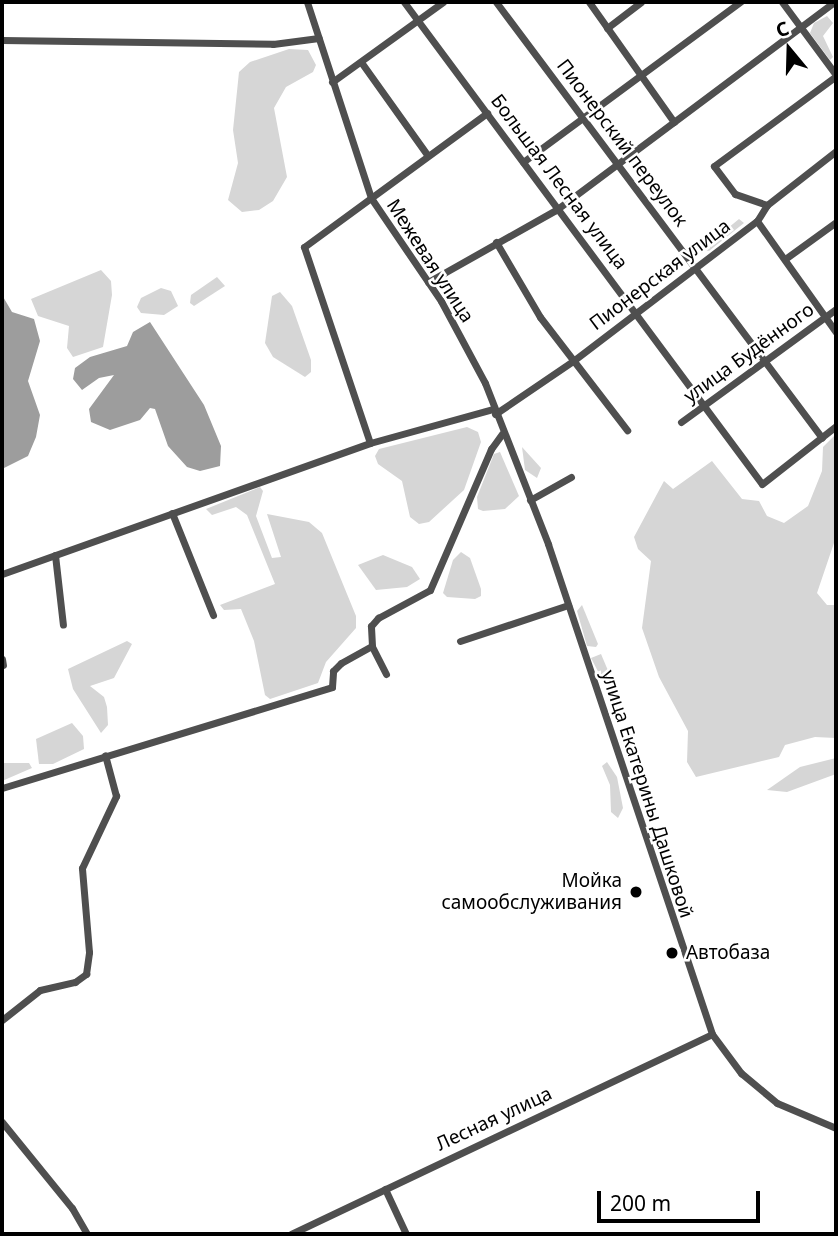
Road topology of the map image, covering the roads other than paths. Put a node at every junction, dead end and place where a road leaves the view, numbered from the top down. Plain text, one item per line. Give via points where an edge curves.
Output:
1 (307, 2) edge
2 (404, 2) edge
3 (443, 2) edge
4 (496, 2) edge
5 (589, 2) edge
6 (641, 2) edge
7 (740, 2) edge
8 (782, 2) edge
9 (834, 2) edge
10 (418, 20) junction
11 (801, 26) junction
12 (607, 28) junction
13 (319, 38) junction
14 (2, 40) edge
15 (361, 62) junction
16 (642, 75) junction
17 (836, 75) edge
18 (332, 82) junction
19 (487, 113) junction
20 (582, 119) junction
21 (674, 122) junction
22 (836, 151) edge
23 (428, 156) junction
24 (523, 162) junction
25 (617, 165) junction
26 (371, 198) junction
27 (767, 205) junction
28 (556, 210) junction
29 (757, 221) junction
30 (836, 222) edge
31 (496, 242) junction
32 (785, 259) junction
33 (696, 268) junction
34 (428, 282) junction
35 (836, 309) edge
36 (638, 313) junction
37 (825, 318) junction
38 (836, 332) edge
39 (573, 361) junction
40 (767, 363) junction
41 (706, 404) junction
42 (494, 412) junction
43 (681, 422) dead end
44 (836, 426) edge
45 (627, 430) dead end
46 (502, 434) junction
47 (822, 438) junction
48 (370, 443) junction
49 (571, 477) dead end
50 (530, 500) junction
51 (172, 513) junction
52 (55, 555) junction
53 (2, 574) edge
54 (568, 605) junction
55 (213, 615) dead end
56 (63, 625) dead end
57 (460, 641) dead end
58 (372, 646) junction
59 (386, 674) dead end
60 (105, 755) junction
61 (2, 788) edge
62 (2, 1020) edge
63 (712, 1034) junction
64 (2, 1122) edge
65 (836, 1128) edge
66 (385, 1189) junction
67 (87, 1234) edge
68 (291, 1234) edge
69 (406, 1234) edge

1 - 13 street, Межевая улица
2 - 10 street, Большая Лесная улица
3 - 10 street
4 - 20 street, Пионерский переулок
5 - 12 street
6 - 12 street
7 - 16 street
8 - 11 street
9 - 11 street
10 - 15 street
10 - 19 street, Большая Лесная улица
11 - 17 street
11 - 21 street
12 - 16 street
13 - 14 street via 273,44
13 - 18 street, Межевая улица
15 - 18 street
15 - 23 street
16 - 20 street
16 - 21 street
17 - 27 street via 714,166 735,194
18 - 26 street, Межевая улица
19 - 23 street
19 - 24 street, Большая Лесная улица
20 - 24 street
20 - 25 street, Пионерский переулок
21 - 25 street
22 - 27 street, Пионерская улица
23 - 26 street
24 - 28 street, Большая Лесная улица
25 - 28 street
25 - 33 street, Пионерский переулок
26 - 34 street, Межевая улица
26 - 48 street via 304,247
27 - 29 street, Пионерская улица
28 - 31 street
28 - 36 street, Большая Лесная улица
29 - 32 street
29 - 33 street, Пионерская улица
30 - 32 street
31 - 34 street
31 - 39 street
32 - 37 street
33 - 36 street, Пионерская улица
33 - 40 street, Пионерский переулок
34 - 42 street, Межевая улица via 480,373
35 - 37 street, улица Будённого
36 - 39 street, Пионерская улица
36 - 41 street, Большая Лесная улица
37 - 38 street
37 - 40 street, улица Будённого
39 - 42 street, Пионерская улица
39 - 45 street
40 - 41 street, улица Будённого
40 - 47 street, Пионерский переулок
41 - 43 street, улица Будённого
41 - 47 street, Большая Лесная улица via 762,484
42 - 46 street, улица Екатерины Дашковой
42 - 48 street, Пионерская улица
44 - 47 street
46 - 50 street, улица Екатерины Дашковой
46 - 58 street via 491,449 430,590 378,618 371,626
48 - 51 street, Пионерская улица
49 - 50 street
50 - 54 street, улица Екатерины Дашковой
51 - 52 street, Пионерская улица
51 - 55 street
52 - 53 street, Пионерская улица
52 - 56 street
54 - 57 street
54 - 63 street, улица Екатерины Дашковой
58 - 59 street
58 - 60 street via 333,671 332,687
60 - 61 street
60 - 62 street via 116,796 82,868 89,952 86,974 75,982 40,990
63 - 65 street, улица Екатерины Дашковой via 734,1066 777,1103
63 - 66 street, Лесная улица
64 - 67 street via 72,1208
66 - 68 street, Лесная улица
66 - 69 street

